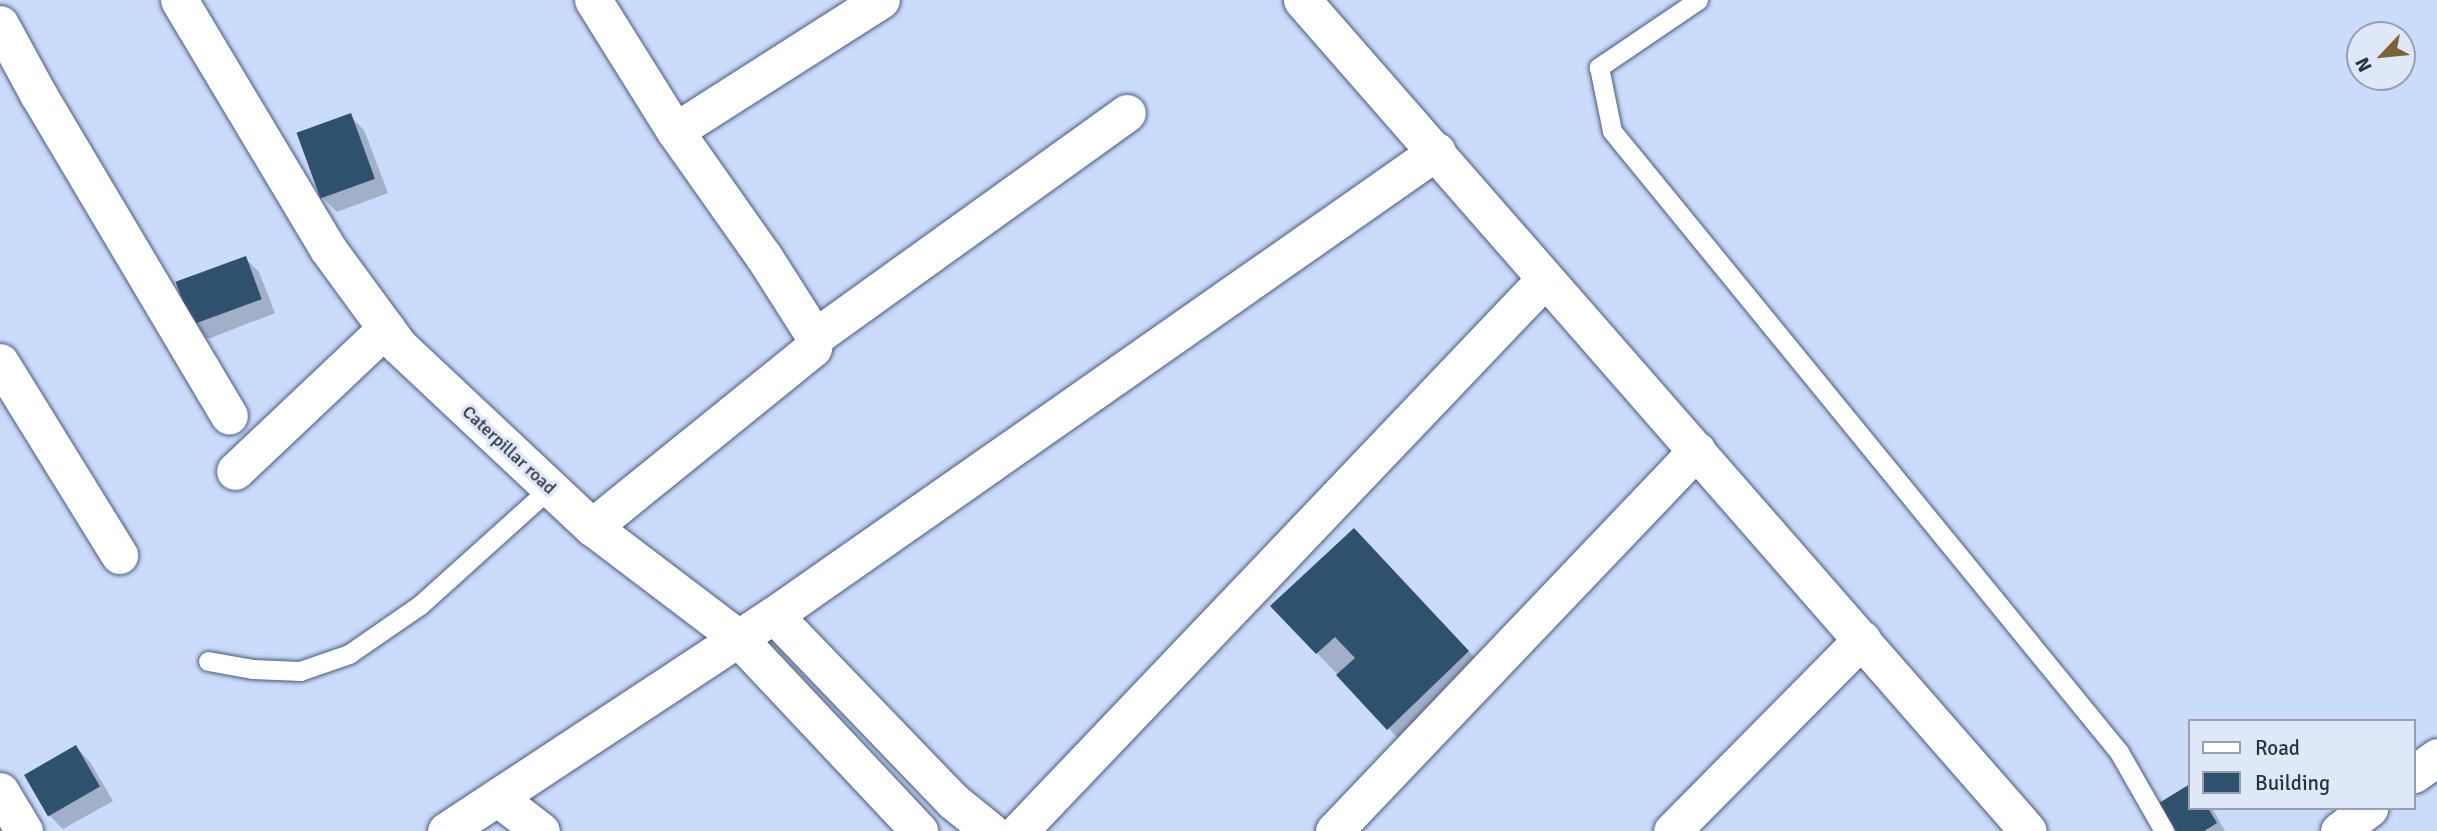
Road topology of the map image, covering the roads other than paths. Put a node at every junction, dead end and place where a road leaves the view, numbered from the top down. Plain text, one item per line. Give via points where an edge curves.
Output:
1 (179, 0) edge
2 (593, 0) edge
3 (881, 0) edge
4 (1302, 0) edge
5 (1698, 0) edge
6 (0, 24) edge
7 (1127, 113) dead end
8 (675, 131) junction
9 (1437, 151) junction
10 (1545, 279) junction
11 (386, 328) junction
12 (815, 337) junction
13 (0, 362) edge
14 (229, 416) dead end
15 (1697, 450) junction
16 (235, 471) dead end
17 (550, 488) junction
18 (592, 527) junction
19 (119, 555) dead end
20 (774, 615) junction
21 (738, 638) junction
22 (1862, 639) junction
23 (208, 661) dead end
24 (2437, 757) edge
25 (2416, 773) edge
26 (0, 791) edge
27 (498, 798) junction
28 (2366, 810) edge
29 (24, 831) edge
30 (446, 831) edge
31 (541, 831) edge
32 (919, 831) edge
33 (990, 831) edge
34 (1019, 831) edge
35 (1334, 831) edge
36 (1672, 831) edge
37 (2028, 831) edge
38 (2165, 831) edge
39 (2339, 831) edge

1 - 11 street, Caterpillar road via 328,249
2 - 8 street
3 - 8 street
4 - 9 street
5 - 38 lane via 1599,67 1612,131 2119,752
6 - 14 street
7 - 12 street
8 - 12 street
9 - 10 street
9 - 20 street
10 - 15 street
10 - 34 street
11 - 16 street
11 - 17 street, Caterpillar road via 399,346
12 - 18 street via 813,348
13 - 19 street
15 - 22 street
15 - 35 street
17 - 18 street, Caterpillar road
17 - 23 lane via 420,605 349,654 300,671
18 - 21 street, Caterpillar road
20 - 21 street
20 - 33 street via 953,801
21 - 27 street
21 - 32 street, Caterpillar road
22 - 36 street
22 - 37 street
24 - 25 street
26 - 29 street
27 - 30 street
27 - 31 street
28 - 39 street

